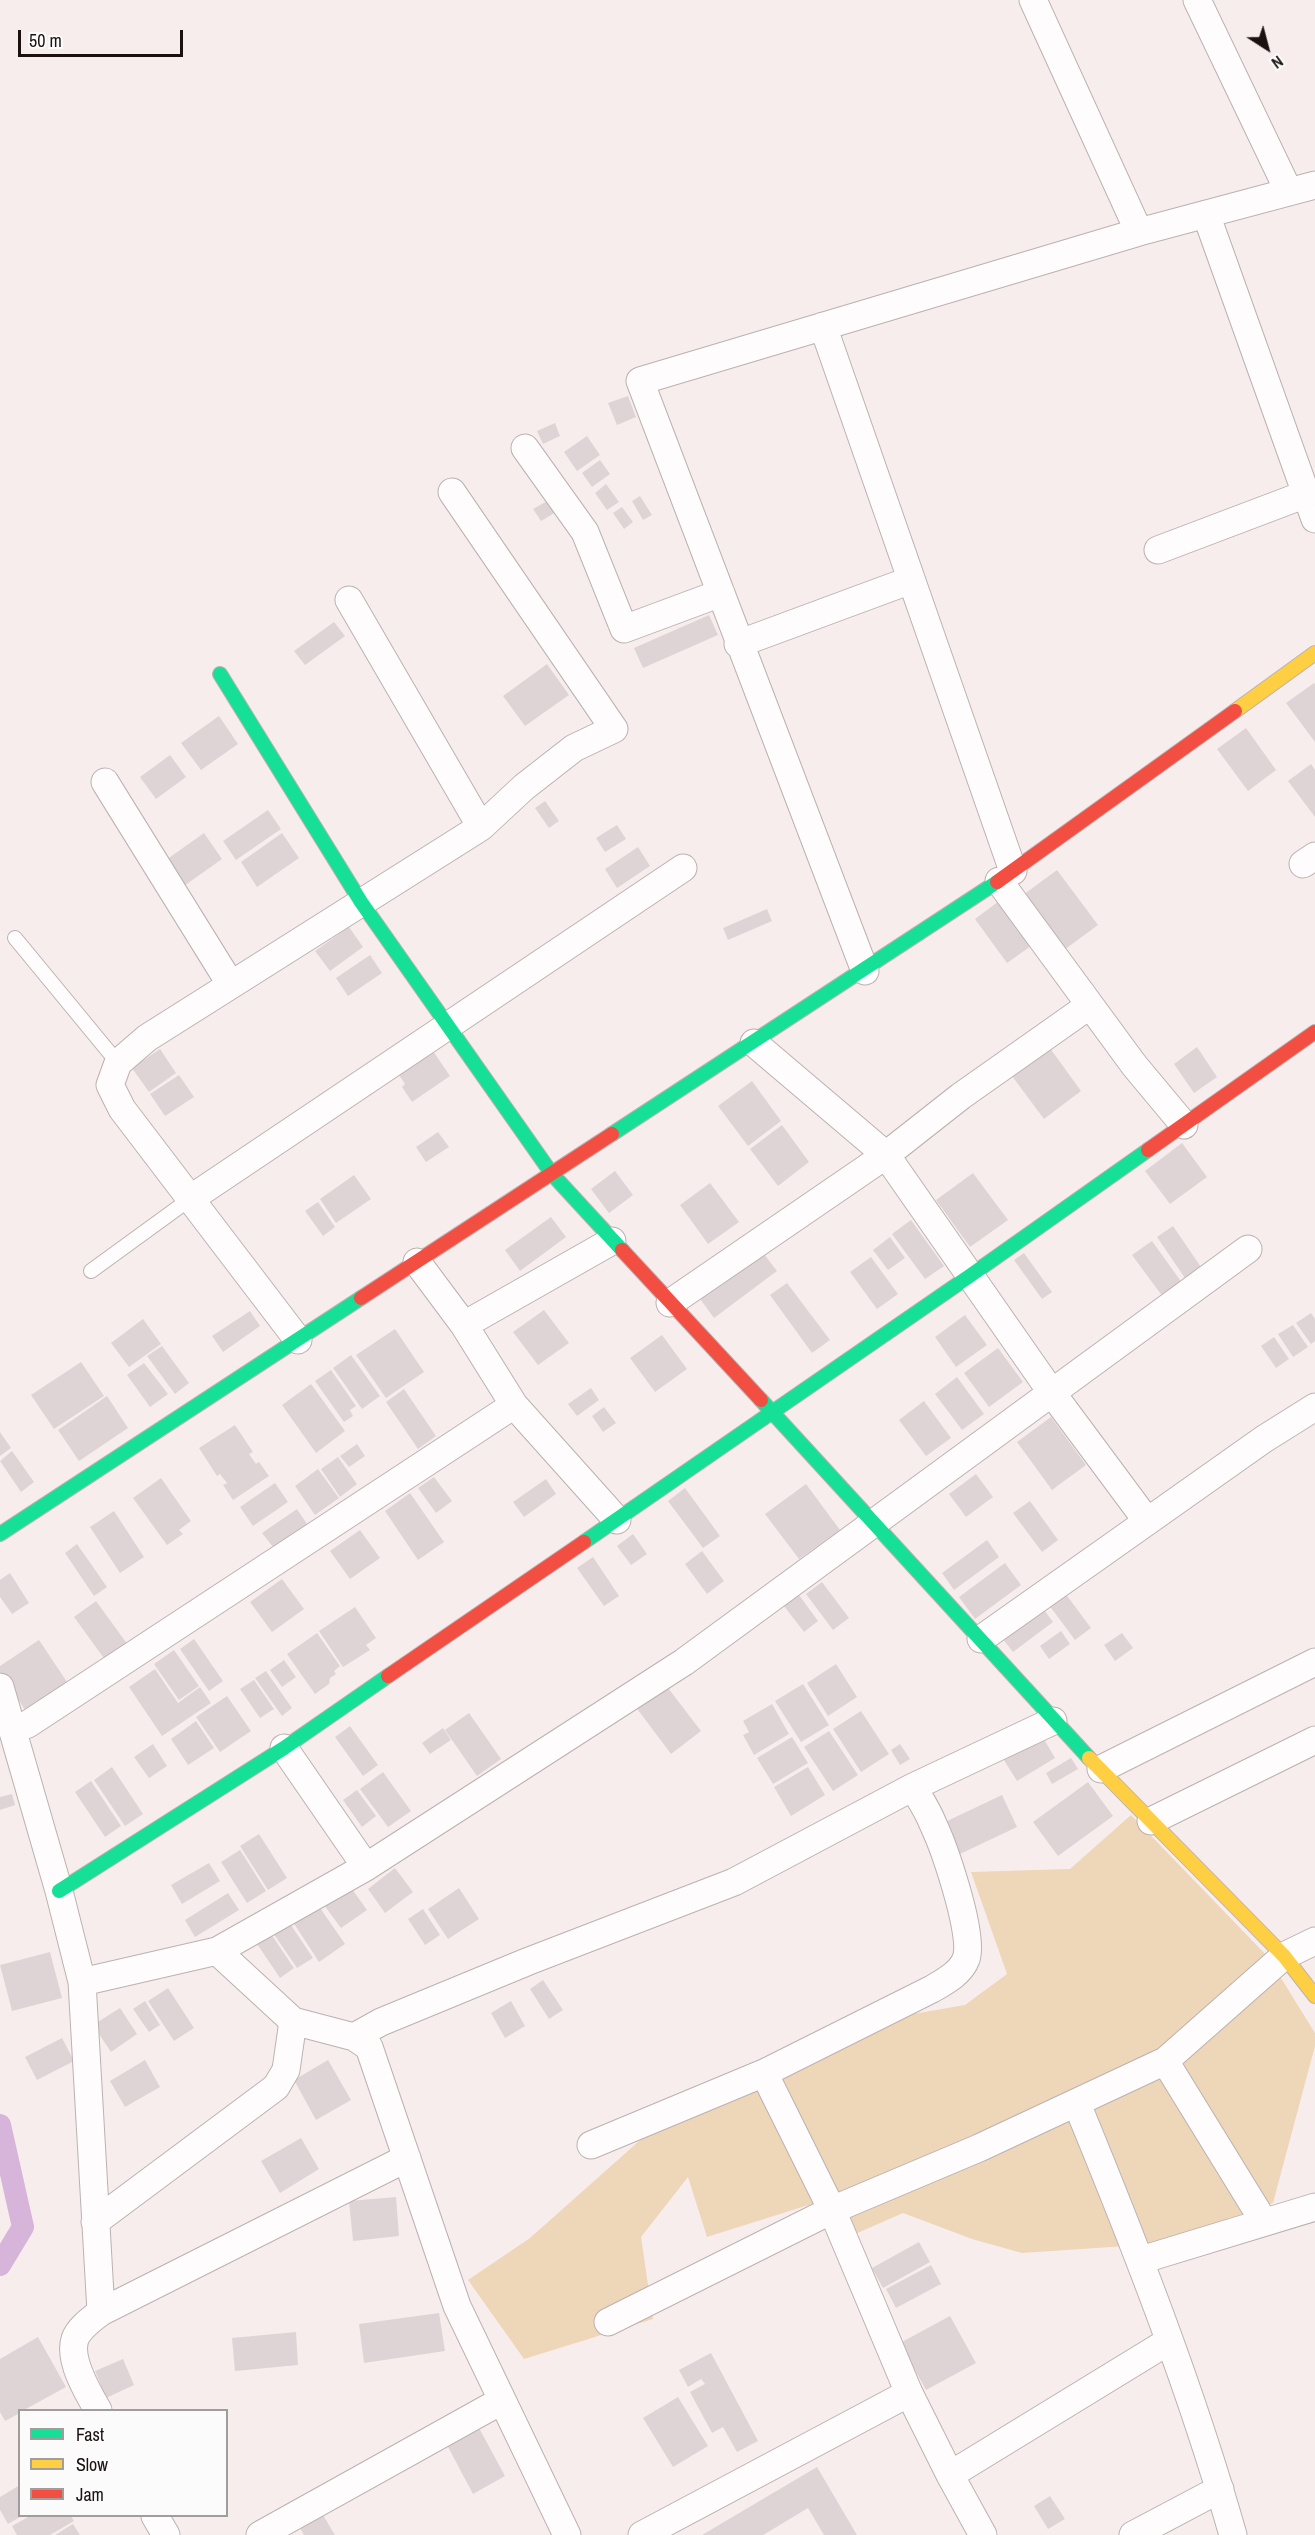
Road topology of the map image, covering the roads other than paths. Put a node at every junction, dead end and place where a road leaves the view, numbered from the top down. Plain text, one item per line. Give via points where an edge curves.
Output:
1 (1033, 0) edge
2 (1197, 0) edge
3 (1302, 189) edge
4 (1206, 214) junction
5 (1138, 232) junction
6 (823, 326) junction
7 (525, 448) dead end
8 (452, 492) dead end
9 (1306, 494) junction
10 (1315, 519) edge
11 (1158, 550) dead end
12 (912, 580) junction
13 (721, 593) junction
14 (349, 600) dead end
15 (738, 644) junction
16 (1315, 653) edge
17 (220, 674) dead end
18 (105, 782) dead end
19 (481, 827) junction
20 (683, 868) dead end
21 (1006, 876) junction
22 (361, 902) junction
23 (15, 938) dead end
24 (865, 971) junction
25 (231, 985) junction
26 (1090, 1005) junction
27 (448, 1025) junction
28 (1315, 1032) edge
29 (754, 1043) junction
30 (118, 1063) junction
31 (1184, 1125) junction
32 (886, 1155) junction
33 (552, 1174) junction
34 (190, 1199) junction
35 (612, 1241) junction
36 (1248, 1249) dead end
37 (417, 1262) junction
38 (91, 1271) dead end
39 (971, 1275) junction
40 (670, 1303) junction
41 (464, 1326) junction
42 (298, 1340) junction
43 (1052, 1393) junction
44 (514, 1405) junction
45 (1315, 1407) edge
46 (771, 1411) junction
47 (617, 1520) junction
48 (1147, 1521) junction
49 (875, 1523) junction
50 (0, 1534) edge
51 (981, 1639) junction
52 (1315, 1662) edge
53 (0, 1687) edge
54 (1053, 1721) junction
55 (12, 1730) junction
56 (1315, 1740) edge
57 (284, 1748) junction
58 (1101, 1769) junction
59 (913, 1787) junction
60 (1151, 1821) junction
61 (366, 1868) junction
62 (59, 1891) junction
63 (1315, 1941) edge
64 (217, 1951) junction
65 (1284, 1956) junction
66 (82, 1982) junction
67 (1315, 1996) edge
68 (293, 2021) junction
69 (354, 2037) junction
70 (1165, 2061) junction
71 (764, 2073) junction
72 (1077, 2104) junction
73 (591, 2145) dead end
74 (407, 2158) junction
75 (1315, 2207) edge
76 (832, 2210) junction
77 (95, 2222) junction
78 (1264, 2222) junction
79 (1142, 2259) junction
80 (101, 2312) junction
81 (608, 2322) dead end
82 (1169, 2341) junction
83 (909, 2393) junction
84 (501, 2401) junction
85 (97, 2409) edge
86 (950, 2475) junction
87 (1220, 2489) junction
88 (156, 2517) edge
89 (166, 2535) edge
90 (260, 2535) edge
91 (567, 2535) edge
92 (642, 2535) edge
93 (983, 2535) edge
94 (1132, 2535) edge
95 (1233, 2535) edge

1 - 5 street
2 - 3 street
3 - 4 street
4 - 5 street
4 - 9 street
5 - 6 street
6 - 12 street
6 - 13 street via 640,381
7 - 13 street via 585,532 624,629
8 - 19 street via 614,729 574,748
9 - 10 street
9 - 11 street
12 - 15 street
12 - 21 street
13 - 15 street
14 - 19 street
15 - 24 street
16 - 21 street
17 - 22 street
18 - 25 street
19 - 22 street
20 - 27 street
21 - 24 street
21 - 26 street
22 - 25 street
22 - 27 street
23 - 30 lane
24 - 29 street
25 - 30 street via 147,1038
26 - 31 street
26 - 32 street via 961,1096
27 - 33 street
27 - 34 street
28 - 31 street
29 - 32 street
29 - 33 street
30 - 34 street via 110,1085 122,1109
31 - 39 street
32 - 39 street
32 - 40 street
33 - 35 street
33 - 37 street
34 - 38 lane
34 - 42 street
35 - 40 street
35 - 41 street
36 - 43 street
37 - 41 street
37 - 42 street
39 - 43 street
39 - 46 street
40 - 46 street
41 - 44 street
42 - 50 street
43 - 48 street
43 - 49 street
44 - 47 street
44 - 55 street via 28,1724
45 - 48 street
46 - 47 street
46 - 49 street
47 - 57 street
48 - 51 street
49 - 51 street
49 - 61 street via 684,1662
51 - 54 street
52 - 58 street
53 - 55 street
54 - 58 street
54 - 59 street
55 - 62 street
56 - 60 street
57 - 61 street
57 - 62 street
58 - 60 street
59 - 69 street via 734,1882 530,1961 381,2022
59 - 71 street via 943,1847 968,1937 966,1959 952,1976 932,1989
60 - 65 street
61 - 64 street
62 - 66 street
63 - 65 street
64 - 66 street
64 - 68 street
65 - 67 street
65 - 70 street
66 - 77 street
68 - 69 street
68 - 77 street via 286,2070 276,2087
69 - 74 street via 369,2047
70 - 72 street
70 - 78 street
71 - 73 street
71 - 76 street
72 - 76 street
72 - 79 street
74 - 80 street
74 - 84 street via 457,2306
75 - 78 street
76 - 81 street
76 - 83 street
77 - 80 street
78 - 79 street
79 - 82 street
80 - 85 street via 81,2330 74,2351 82,2382
82 - 86 street
82 - 87 street
83 - 86 street
83 - 92 street
84 - 90 street
84 - 91 street
86 - 93 street
87 - 94 street
87 - 95 street
88 - 89 street

